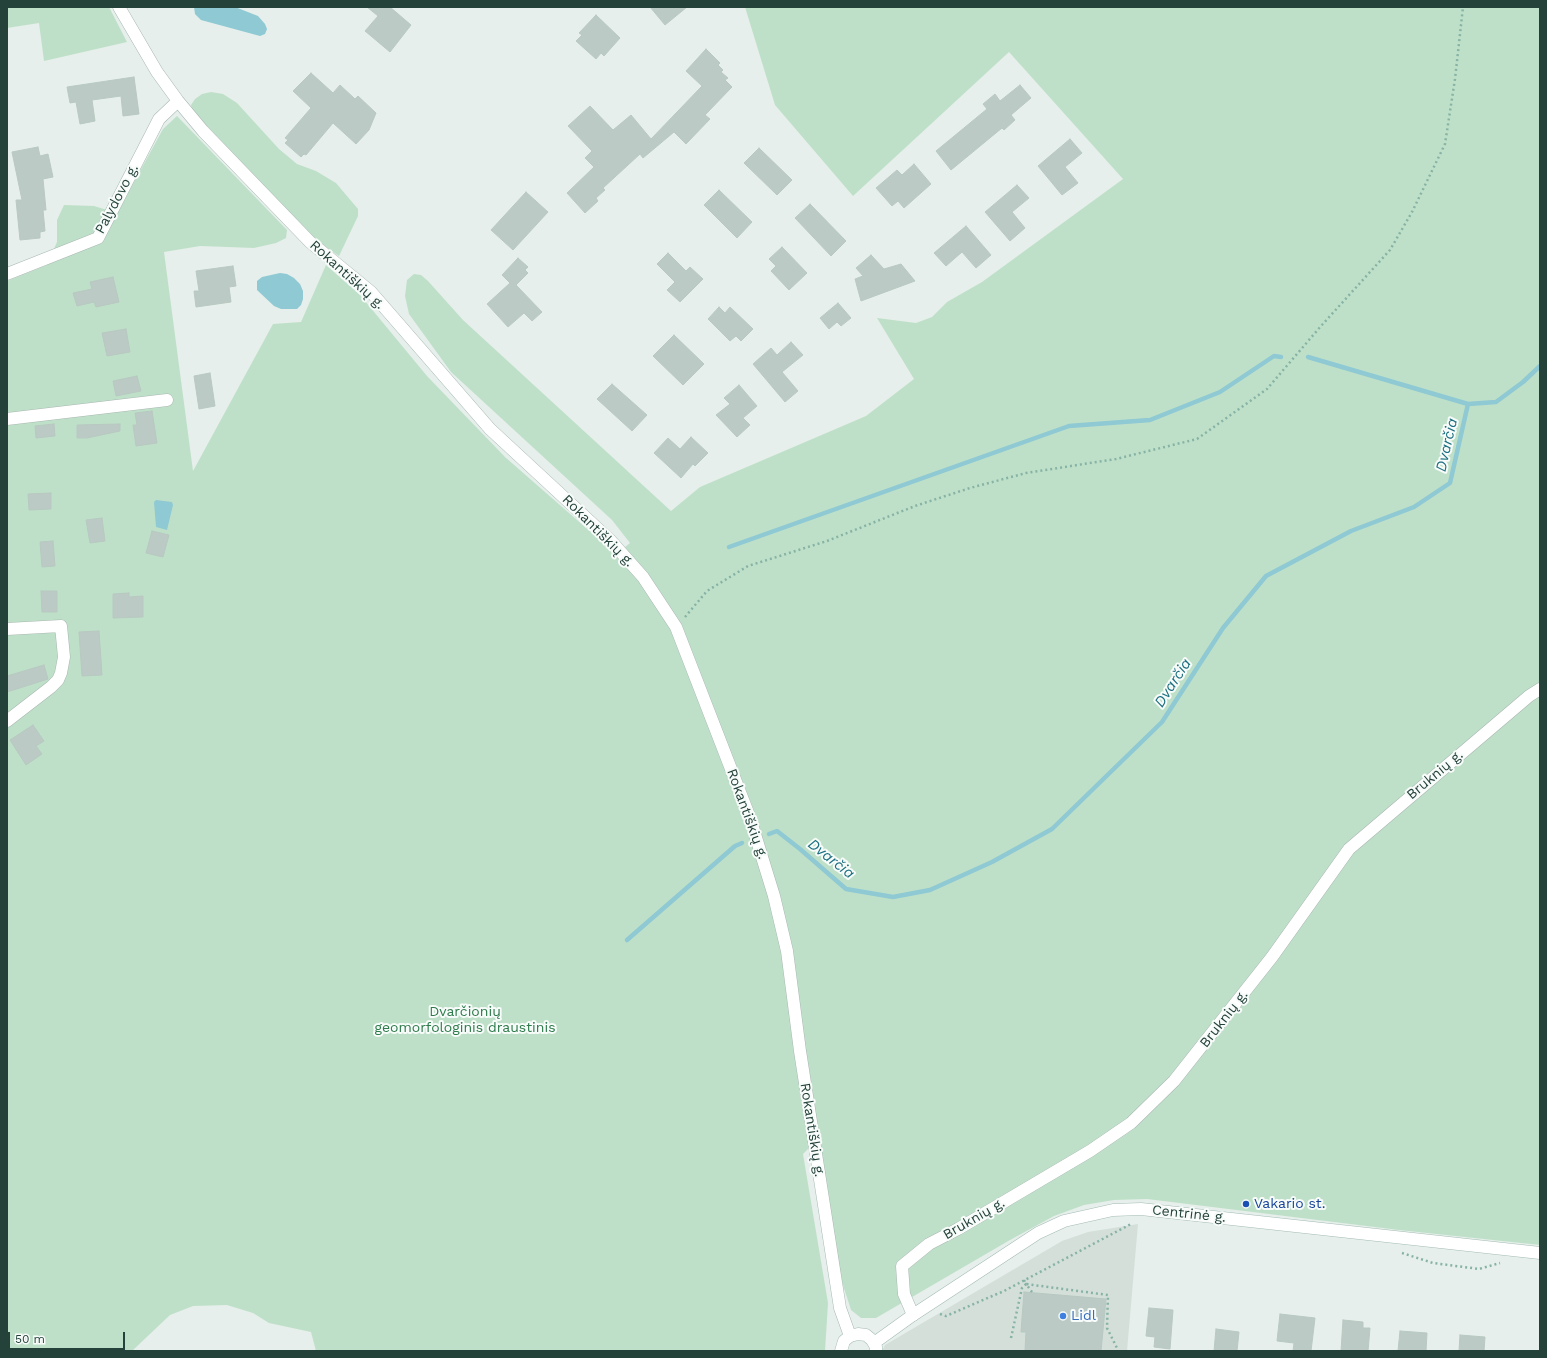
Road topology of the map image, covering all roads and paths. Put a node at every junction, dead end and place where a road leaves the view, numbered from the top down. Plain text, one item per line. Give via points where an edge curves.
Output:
1 (119, 7) edge
2 (1463, 7) edge
3 (178, 101) junction
4 (7, 274) edge
5 (167, 400) dead end
6 (7, 419) edge
7 (676, 627) junction
8 (7, 629) edge
9 (1540, 689) edge
10 (7, 721) edge
11 (1136, 1221) dead end
12 (1397, 1251) dead end
13 (1540, 1252) edge
14 (1507, 1261) dead end
15 (1024, 1280) junction
16 (1026, 1284) junction
17 (1032, 1292) dead end
18 (939, 1314) dead end
19 (913, 1315) junction
20 (850, 1336) junction
21 (1011, 1338) dead end
22 (875, 1347) edge
23 (1118, 1350) dead end
24 (841, 1351) edge

1 - 3 street, Rokantiškių g.
2 - 7 path via 1445,144 1412,212 1390,250 1267,389 1197,439 1116,459 1026,473 970,488 915,506 827,541 748,566 706,591
3 - 4 street, Palydovo g. via 159,119 98,238
3 - 7 street, Rokantiškių g. via 203,131 310,242 371,292 490,429 611,540 643,577
5 - 6 street
7 - 20 street, Rokantiškių g. via 750,818 774,896 787,951 839,1302
8 - 10 street via 61,626 64,658 58,680
9 - 19 street, Bruknių g. via 1349,849 1272,957 1174,1081 1131,1123 1090,1151 929,1244 902,1266 904,1294
11 - 15 path
12 - 14 path via 1433,1263 1479,1269
13 - 19 street, Centrinė g. via 1141,1209 1113,1210 1064,1221 1038,1233
15 - 16 path
15 - 18 path via 946,1316
16 - 17 path
16 - 21 path via 1022,1288
16 - 23 path via 1108,1295 1107,1328
19 - 22 street, Centrinė g.
20 - 22 street, Centrinė g. via 866,1335
20 - 24 street via 844,1341

